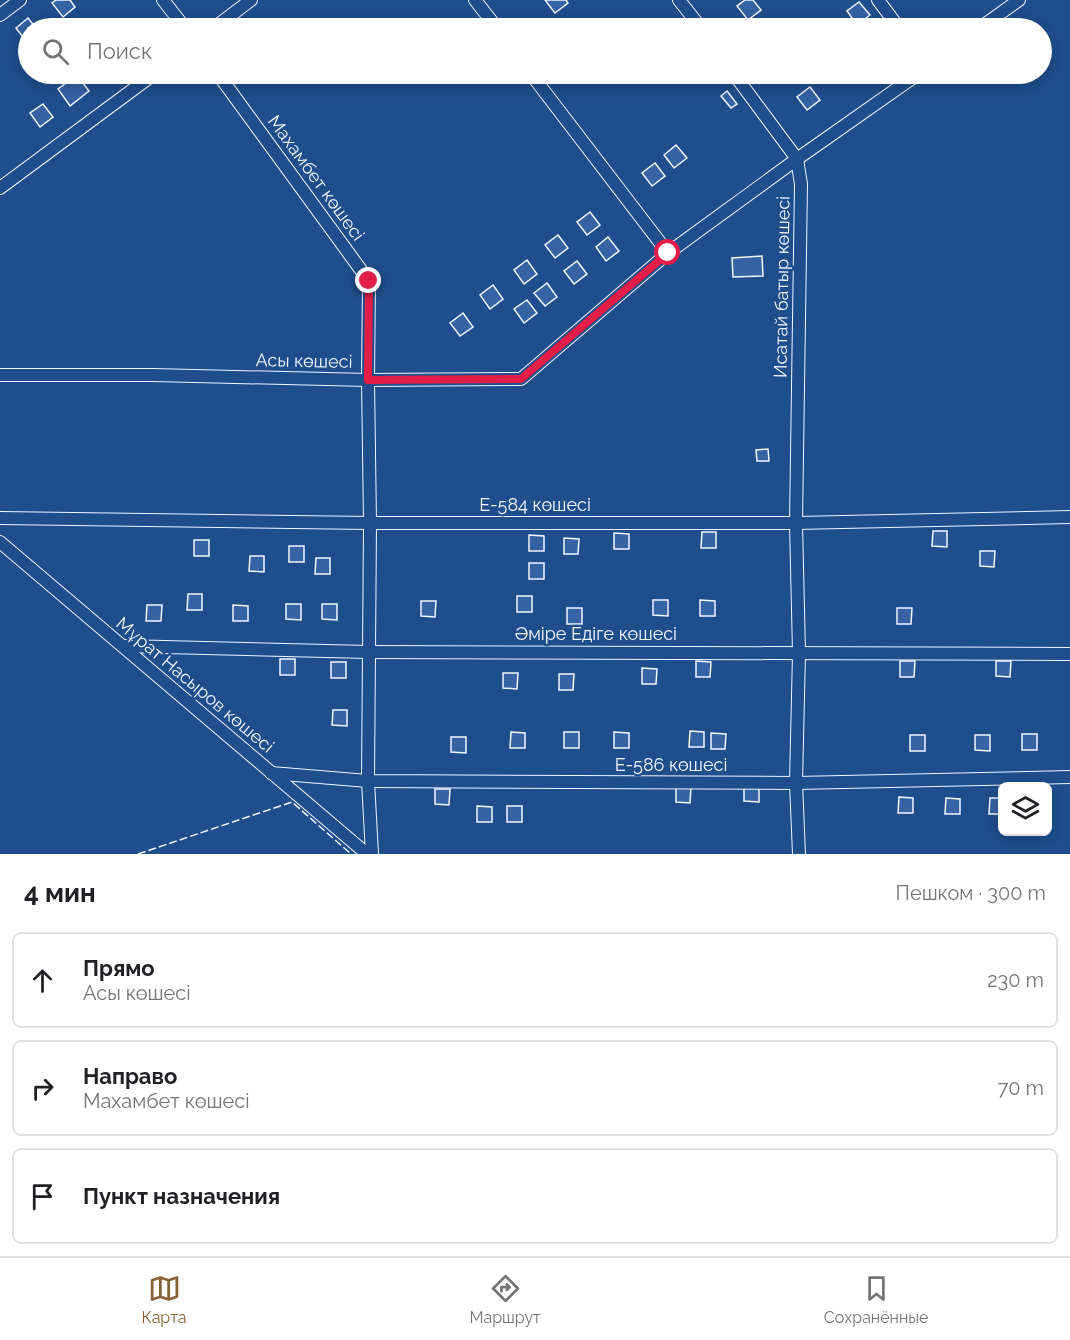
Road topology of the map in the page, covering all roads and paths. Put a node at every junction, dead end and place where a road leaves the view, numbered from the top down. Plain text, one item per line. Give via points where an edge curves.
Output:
1 (20, 0) edge
2 (163, 0) edge
3 (251, 0) edge
4 (475, 0) edge
5 (679, 0) edge
6 (878, 0) edge
7 (1020, 0) edge
8 (0, 15) edge
9 (176, 18) edge
10 (227, 18) edge
11 (489, 18) edge
12 (693, 18) edge
13 (892, 18) edge
14 (994, 18) edge
15 (140, 84) edge
16 (225, 84) edge
17 (539, 84) edge
18 (741, 84) edge
19 (904, 84) edge
20 (797, 159) junction
21 (0, 188) edge
22 (668, 253) junction
23 (0, 375) edge
24 (368, 380) junction
25 (1070, 517) edge
26 (0, 518) edge
27 (370, 523) junction
28 (796, 523) junction
29 (0, 542) edge
30 (123, 646) junction
31 (368, 652) junction
32 (799, 653) junction
33 (1070, 654) edge
34 (271, 773) junction
35 (1070, 777) edge
36 (368, 781) junction
37 (796, 783) junction
38 (369, 854) edge
39 (799, 854) edge

1 - 8 street
2 - 9 street
3 - 10 street
4 - 11 street
5 - 12 street
6 - 13 street
7 - 14 street
15 - 21 street
16 - 24 street, Махамбет көшесі via 369,281
17 - 22 street
18 - 20 street, Исатай батыр көшесі
19 - 20 street, Асы көшесі
20 - 22 street, Асы көшесі
20 - 28 street, Исатай батыр көшесі via 801,184
22 - 24 street, Асы көшесі via 521,379
23 - 24 street, Асы көшесі
24 - 27 street, Махамбет көшесі
25 - 28 street, Е-584 көшесі
26 - 27 street, Е-584 көшесі
27 - 28 street, Е-584 көшесі
27 - 31 street, Махамбет көшесі
28 - 32 street, Исатай батыр көшесі
29 - 30 street, Мұрат Насыров көшесі
30 - 31 street, Әміре Едіге көшесі
30 - 34 street, Мұрат Насыров көшесі
31 - 32 street, Әміре Едіге көшесі
31 - 36 street, Махамбет көшесі
32 - 33 street, Әміре Едіге көшесі
32 - 37 street, Исатай батыр көшесі
34 - 36 street, Е-586 көшесі
34 - 38 street, Мұрат Насыров көшесі
35 - 37 street, Е-586 көшесі
36 - 37 street, Е-586 көшесі
36 - 38 street, Махамбет көшесі
37 - 39 street, Исатай батыр көшесі

